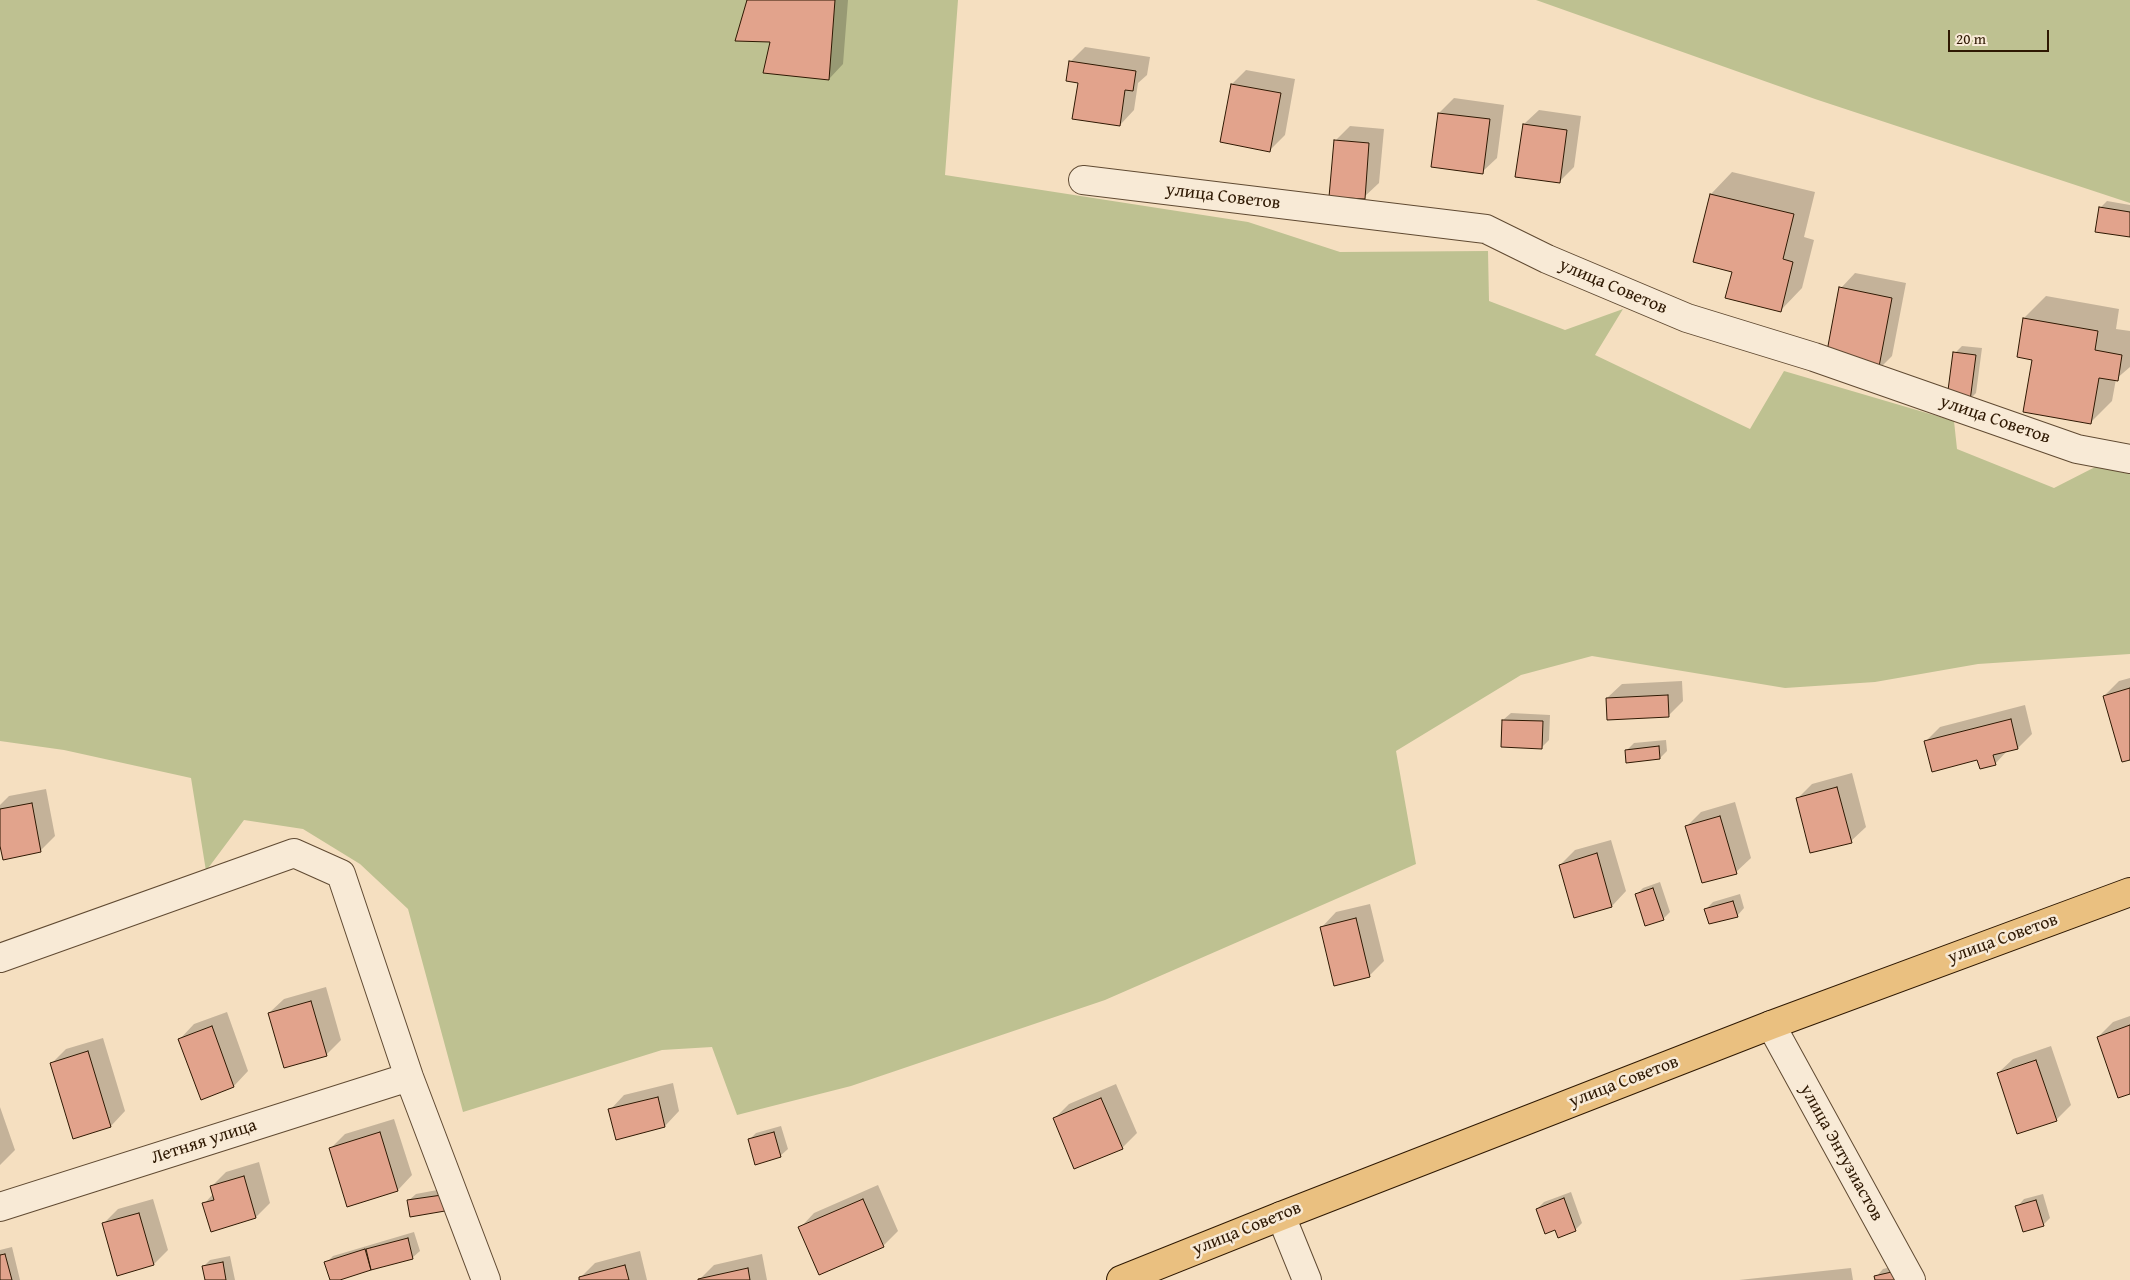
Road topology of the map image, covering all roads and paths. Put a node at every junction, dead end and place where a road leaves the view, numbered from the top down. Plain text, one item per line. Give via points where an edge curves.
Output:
1 (1083, 180) dead end
2 (2130, 459) edge
3 (2130, 892) edge
4 (0, 958) edge
5 (1771, 1025) junction
6 (408, 1077) junction
7 (0, 1208) edge
8 (1281, 1216) junction
9 (486, 1280) edge
10 (1121, 1280) edge
11 (1307, 1280) edge
12 (1911, 1280) edge

1 - 2 street, улица Советов via 1486,229 1547,259 1687,318 1814,356 2077,449
3 - 5 main road, улица Советов
4 - 6 street via 294,853 342,874
5 - 8 main road, улица Советов
5 - 12 street, улица Энтузиастов
6 - 7 street, Летняя улица
6 - 9 street
8 - 10 main road, улица Советов
8 - 11 street

